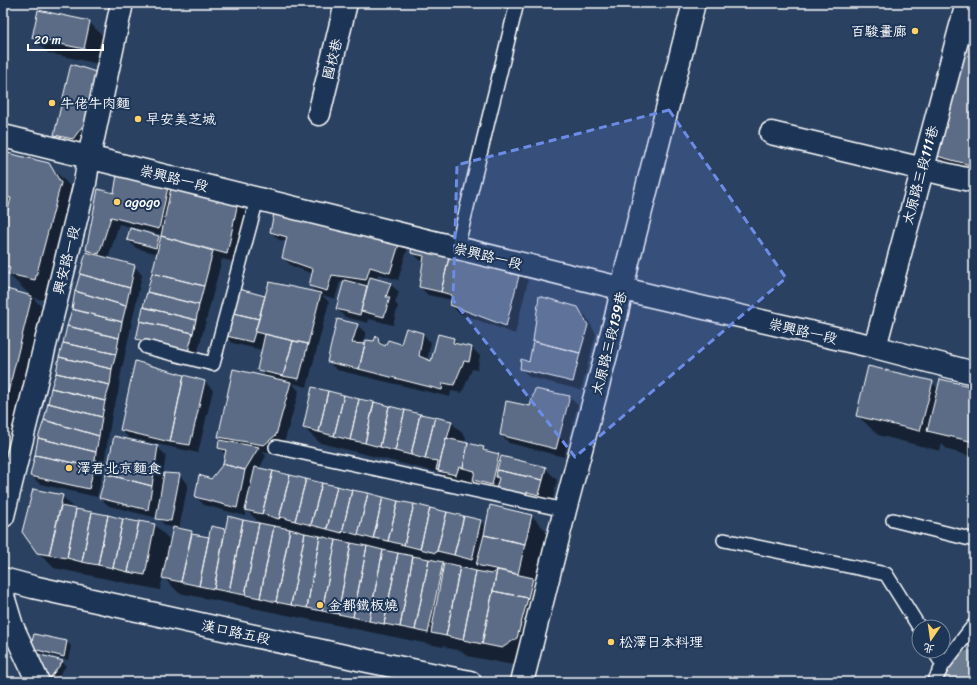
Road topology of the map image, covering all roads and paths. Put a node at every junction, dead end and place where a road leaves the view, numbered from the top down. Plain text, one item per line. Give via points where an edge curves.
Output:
1 (122, 3) edge
2 (346, 3) edge
3 (517, 3) edge
4 (694, 3) edge
5 (967, 3) edge
6 (318, 114) dead end
7 (771, 132) dead end
8 (3, 136) edge
9 (89, 158) junction
10 (922, 168) junction
11 (974, 181) edge
12 (257, 199) junction
13 (456, 248) junction
14 (623, 288) junction
15 (875, 347) junction
16 (146, 348) dead end
17 (974, 373) edge
18 (276, 447) dead end
19 (564, 510) junction
20 (3, 516) edge
21 (893, 520) dead end
22 (724, 540) dead end
23 (974, 540) edge
24 (3, 579) edge
25 (3, 596) edge
26 (914, 619) edge
27 (974, 625) edge
28 (940, 659) edge
29 (943, 664) junction
30 (38, 682) edge
31 (470, 682) edge
32 (522, 682) edge
33 (934, 682) edge

1 - 9 street, 興安路一段
2 - 6 street, 國校巷
3 - 13 lane
4 - 14 street, 太原路三段139巷
5 - 10 street, 太原路三段111巷
7 - 10 street
8 - 9 street, 崇興路一段
9 - 12 street, 崇興路一段
9 - 20 street, 興安路一段
10 - 11 street
10 - 15 street, 太原路三段111巷
12 - 13 street, 崇興路一段
12 - 16 lane via 213,364
13 - 14 street, 崇興路一段
14 - 15 street, 崇興路一段
14 - 19 street, 太原路三段139巷
15 - 17 street, 崇興路一段
18 - 19 lane
19 - 32 street, 太原路三段139巷
21 - 23 lane
22 - 26 lane via 886,574
24 - 31 street, 漢口路五段
25 - 30 street via 12,626
27 - 29 lane
28 - 29 lane
29 - 33 lane

